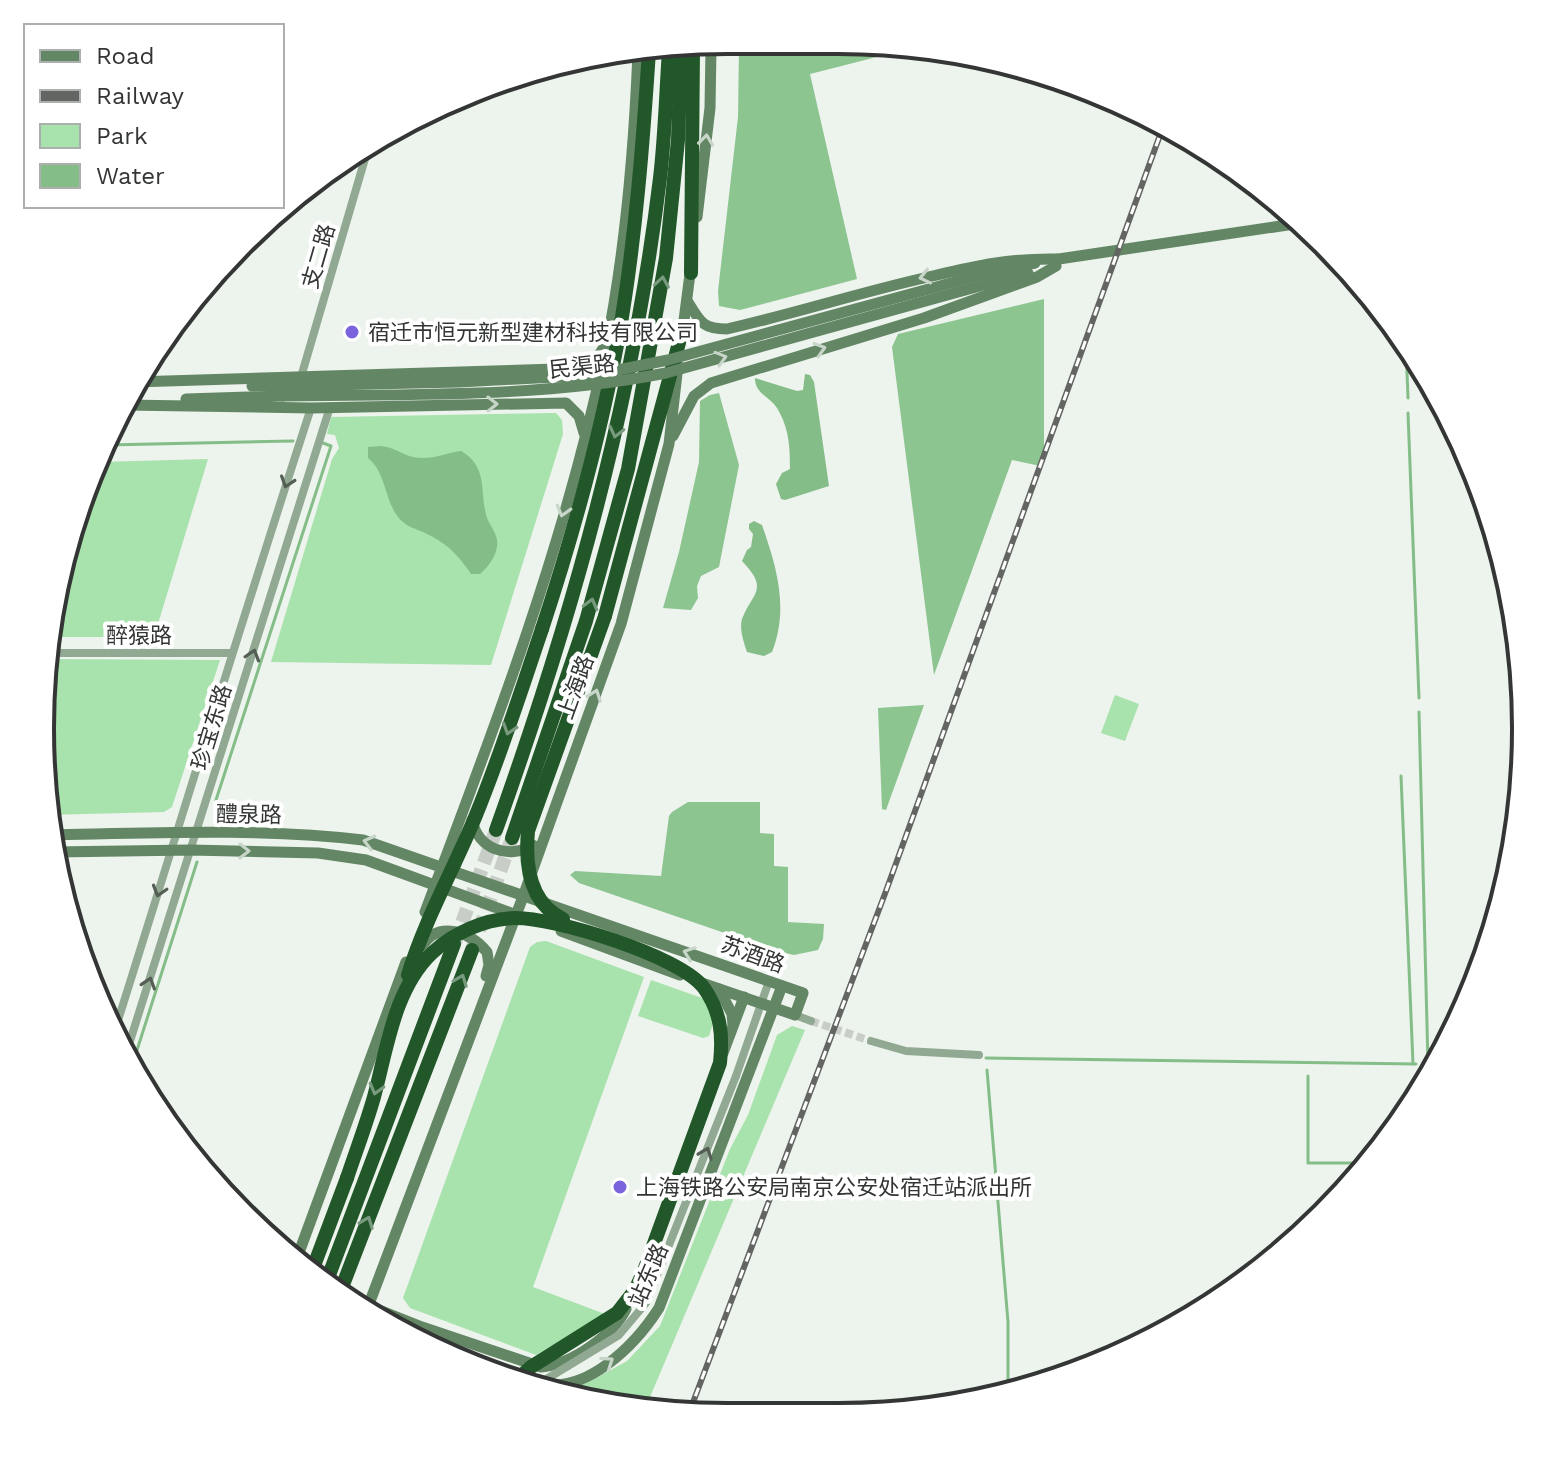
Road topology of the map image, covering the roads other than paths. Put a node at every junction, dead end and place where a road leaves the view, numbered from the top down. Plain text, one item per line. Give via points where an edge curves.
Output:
1 (711, 54) edge
2 (681, 55) edge
3 (693, 55) edge
4 (668, 57) edge
5 (648, 59) edge
6 (638, 60) edge
7 (364, 161) edge
8 (1286, 225) edge
9 (1056, 262) junction
10 (691, 273) junction
11 (688, 302) junction
12 (683, 328) junction
13 (609, 329) junction
14 (301, 377) junction
15 (149, 383) edge
16 (148, 385) edge
17 (283, 391) junction
18 (139, 401) edge
19 (138, 402) edge
20 (330, 407) junction
21 (311, 408) junction
22 (584, 436) junction
23 (669, 444) junction
24 (59, 653) edge
25 (231, 653) junction
26 (486, 745) junction
27 (569, 769) junction
28 (496, 830) tunnel mouth
29 (178, 832) junction
30 (196, 834) junction
31 (63, 835) edge
32 (512, 838) tunnel mouth
33 (191, 850) junction
34 (171, 851) junction
35 (66, 852) edge
36 (443, 866) junction
37 (435, 887) junction
38 (524, 894) junction
39 (516, 915) junction
40 (454, 944) tunnel mouth
41 (633, 948) junction
42 (472, 950) tunnel mouth
43 (769, 981) junction
44 (782, 986) junction
45 (719, 989) junction
46 (744, 997) junction
47 (767, 1006) junction
48 (396, 1012) junction
49 (795, 1015) junction
50 (119, 1017) edge
51 (811, 1021) tunnel mouth
52 (733, 1026) junction
53 (131, 1040) edge
54 (871, 1041) tunnel mouth
55 (375, 1044) junction
56 (979, 1055) dead end
57 (455, 1075) junction
58 (300, 1249) edge
59 (315, 1262) edge
60 (330, 1272) edge
61 (344, 1282) edge
62 (371, 1300) edge
63 (411, 1323) edge
64 (526, 1371) edge
65 (548, 1378) edge
66 (567, 1383) edge

10 -> 1 main road, 上海路
32 -> 2 highway, 上海路 via 586,621 628,469 667,244
3 - 10 highway
4 -> 28 highway, 上海路 via 657,203 624,397 580,575
5 -> 48 highway, bridge via 621,322 586,481 499,758 415,952
6 - 13 main road via 635,134
7 - 14 street, 支二路
8 - 9 main road, 民渠路
9 -> 11 main road via 992,261 727,329 712,329 699,321
9 - 17 main road, 民渠路, bridge via 593,375
23 -> 9 main road via 694,396 711,383 924,318 1037,277
10 - 11 main road, 上海路
11 - 12 main road, 上海路
12 - 23 main road, 上海路
12 - 41 highway, bridge via 605,616 527,841 527,867 535,891 550,911
13 - 14 main road, 民渠路 via 598,358 577,366
13 - 22 main road
14 - 15 main road, 民渠路
16 - 17 main road, 民渠路
17 - 18 main road, 民渠路
19 - 21 main road, 民渠路
20 - 21 main road, 民渠路
20 -> 22 main road, 民渠路 via 566,403 579,416
30 -> 20 street, 珍宝东路
21 -> 25 street, 珍宝东路
22 -> 26 main road via 539,596
27 -> 23 main road, 上海路 via 621,624
24 - 25 street, 醉猿路
25 - 29 street, 珍宝东路
26 - 27 main road via 472,817 480,839 505,852 523,851 536,843
26 - 36 main road
27 - 38 main road, 上海路
29 - 30 main road, 醴泉路
29 - 31 main road, 醴泉路
29 - 34 street, 珍宝东路
30 - 33 street, 珍宝东路
36 -> 30 main road, 醴泉路 via 363,840
33 - 34 main road, 醴泉路
33 -> 37 main road, 醴泉路 via 318,853 366,860
53 -> 33 street, 珍宝东路
34 - 35 main road, 醴泉路
34 -> 50 street, 珍宝东路
36 - 37 main road
36 - 38 main road, 苏酒路
37 - 39 main road, 苏酒路
37 - 55 main road
38 - 39 main road, 上海路
43 -> 38 main road, 苏酒路
39 - 45 main road, 苏酒路
39 - 57 main road, 上海路
40 - 60 highway
41 - 48 highway, bridge via 548,920 511,918 483,924 434,951 415,973
41 - 64 highway, bridge via 663,958 703,987 719,1014 720,1063 635,1290 617,1313
61 -> 42 highway
43 - 44 main road, 苏酒路
43 - 47 street
44 - 47 main road, 站东路
44 - 49 main road, 苏酒路 via 803,993
45 - 46 main road, 苏酒路
45 - 52 main road
46 - 47 main road, 苏酒路
46 - 52 main road, 站东路
47 - 49 main road, 苏酒路
65 -> 47 street, bridge via 619,1335 646,1303
66 -> 47 main road, 站东路 via 628,1348 659,1308
48 -> 59 highway, bridge via 373,1101
49 - 51 street
52 - 63 main road, 站东路 via 629,1303 614,1328 562,1361 541,1367
54 - 56 street via 906,1051
55 - 57 main road via 423,943 445,931 468,936 487,952 489,965
55 - 58 main road
57 - 62 main road, 上海路

